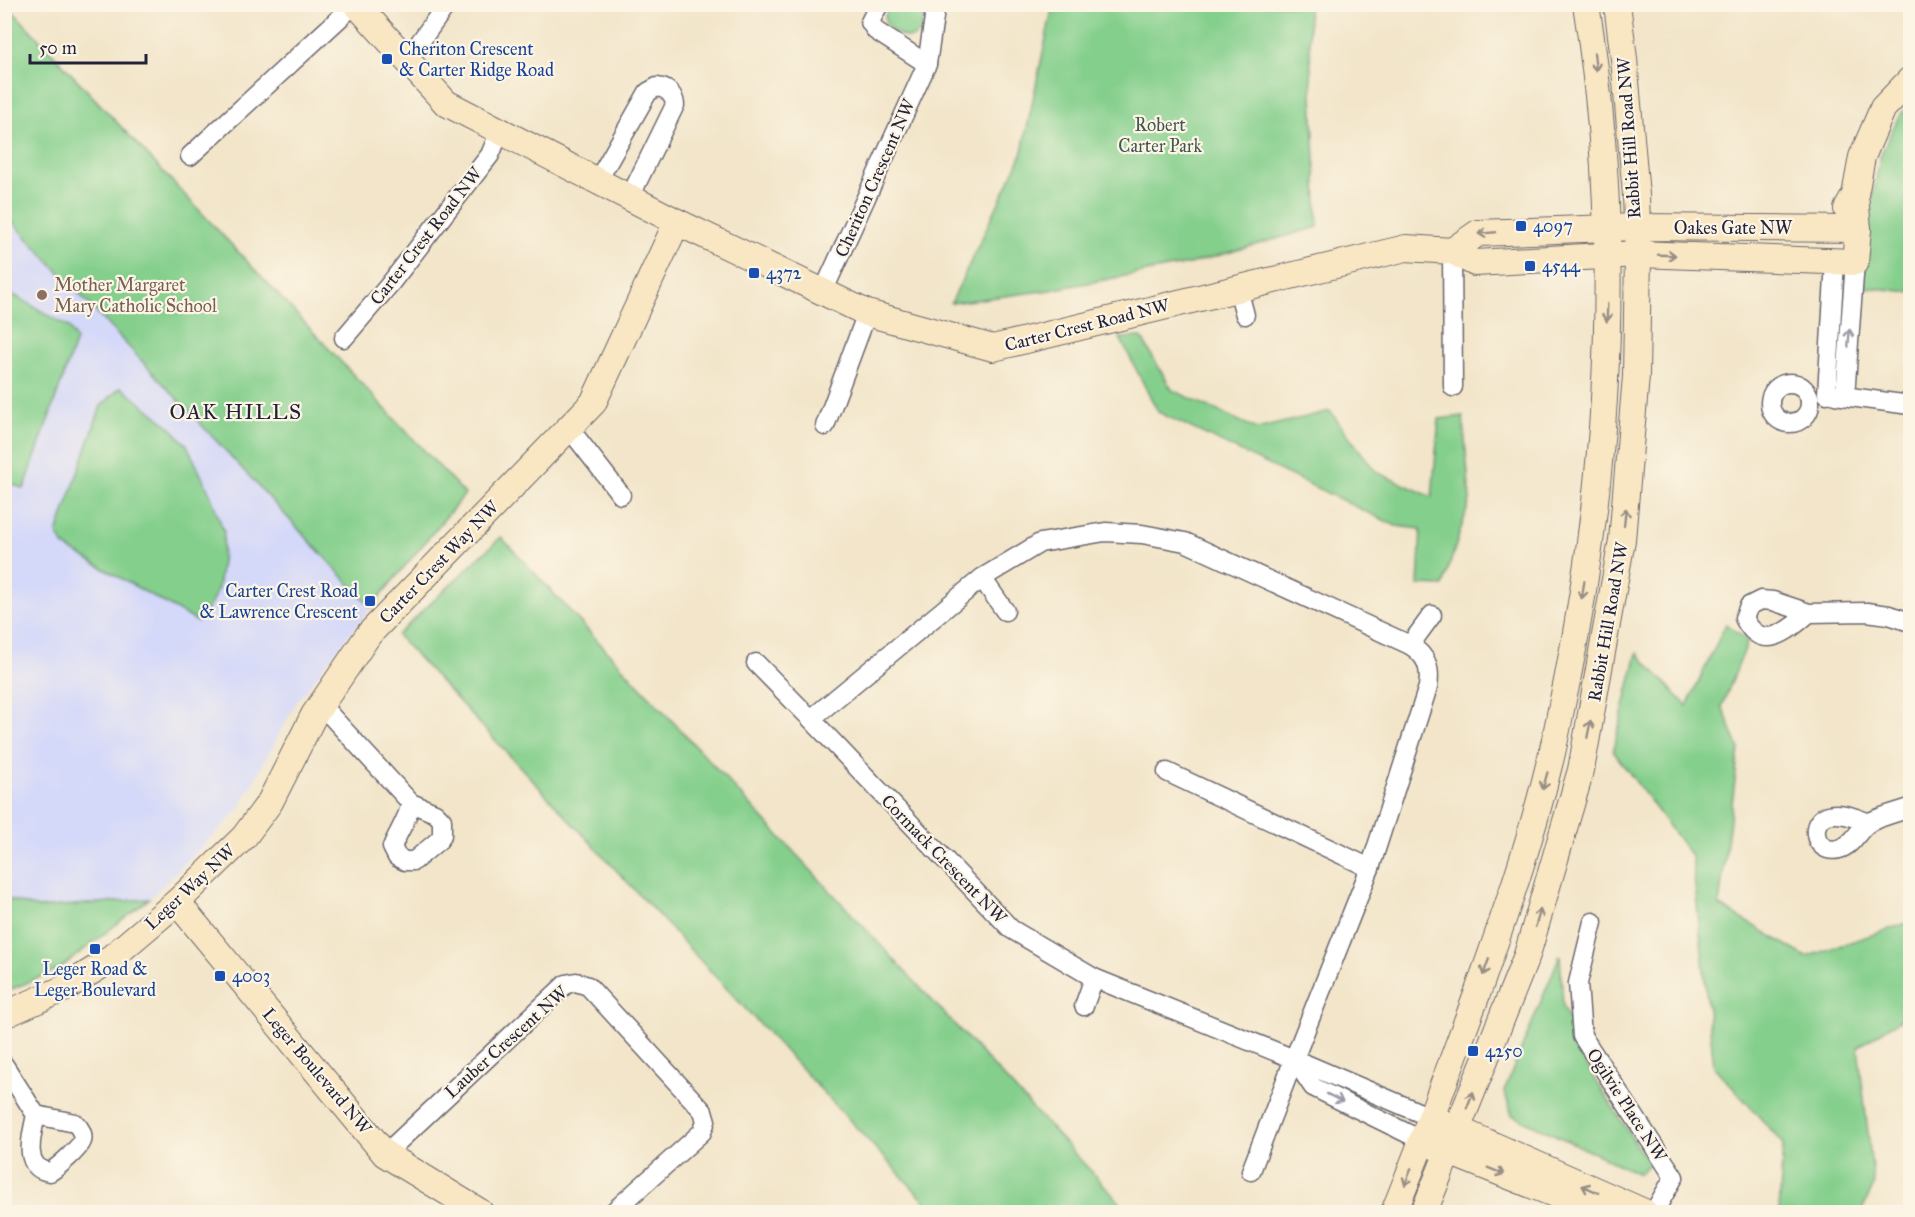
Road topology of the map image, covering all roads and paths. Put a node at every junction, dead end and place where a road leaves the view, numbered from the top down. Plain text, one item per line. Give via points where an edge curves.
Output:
1 (356, 4) edge
2 (447, 4) edge
3 (879, 4) edge
4 (936, 4) edge
5 (1587, 4) edge
6 (1617, 4) edge
7 (407, 60) junction
8 (927, 64) junction
9 (1911, 80) edge
10 (500, 131) junction
11 (190, 156) dead end
12 (598, 180) junction
13 (630, 197) junction
14 (676, 222) junction
15 (1636, 227) junction
16 (1608, 228) junction
17 (1848, 228) junction
18 (1452, 251) junction
19 (1609, 254) junction
20 (1638, 254) junction
21 (1845, 261) junction
22 (1238, 289) junction
23 (823, 292) junction
24 (867, 313) junction
25 (1245, 315) dead end
26 (344, 338) dead end
27 (1453, 387) dead end
28 (1911, 405) edge
29 (825, 426) dead end
30 (569, 428) junction
31 (621, 495) dead end
32 (982, 578) junction
33 (1005, 611) dead end
34 (1809, 613) dead end
35 (1432, 615) dead end
36 (1911, 622) edge
37 (1410, 645) junction
38 (756, 663) dead end
39 (321, 705) junction
40 (811, 720) junction
41 (1167, 772) dead end
42 (411, 803) dead end
43 (1911, 808) edge
44 (1869, 823) dead end
45 (1370, 868) junction
46 (177, 902) junction
47 (1593, 921) dead end
48 (1094, 978) junction
49 (1084, 1006) dead end
50 (4, 1015) edge
51 (1294, 1059) junction
52 (4, 1065) edge
53 (36, 1115) dead end
54 (1432, 1118) junction
55 (1453, 1141) junction
56 (1423, 1142) junction
57 (385, 1154) junction
58 (1251, 1171) dead end
59 (480, 1212) edge
60 (613, 1212) edge
61 (1394, 1212) edge
62 (1424, 1212) edge
63 (1599, 1212) edge
64 (1644, 1212) edge
65 (1654, 1212) edge

1 - 7 street, Carter Crest Road NW
1 - 11 street, Carter Crest Road NW
2 - 7 street
3 - 8 street via 870,22 876,31
4 - 8 street, Cheriton Crescent NW
5 -> 16 street, Rabbit Hill Road NW
6 - 15 street, Rabbit Hill Road NW
7 - 10 street, Carter Crest Road NW via 446,103
8 - 23 street, Cheriton Crescent NW
9 - 17 street via 1883,108 1862,158
10 - 12 street, Carter Crest Road NW
10 - 26 street, Carter Crest Road NW via 490,155
12 - 13 street, Carter Crest Road NW
12 - 13 street via 648,92 657,87 667,90 675,105
13 - 14 street, Carter Crest Road NW
14 - 23 street, Carter Crest Road NW
14 - 30 street, Carter Crest Way NW via 593,403
15 - 16 street, Oakes Gate NW
15 - 17 street, Oakes Gate NW
15 - 20 street, Rabbit Hill Road NW
16 -> 18 street via 1478,233
16 - 19 street, Rabbit Hill Road NW
17 - 21 street
18 - 19 street, Carter Crest Road NW via 1475,263
18 - 22 street, Carter Crest Road NW via 1406,248
18 - 27 street
19 - 20 street, Oakes Gate NW
19 -> 54 street, Rabbit Hill Road NW via 1604,420 1592,535 1550,765 1513,893
20 -> 21 street, Oakes Gate NW
55 -> 20 street, Rabbit Hill Road NW via 1527,955 1581,770 1622,540 1636,376
21 - 28 street via 1827,396
22 - 24 street, Carter Crest Road NW via 993,348
22 - 25 street
23 - 24 street, Carter Crest Road NW
24 - 29 street
30 - 31 street
30 - 39 street, Carter Crest Way NW via 369,634
32 - 33 street
32 - 37 street via 1041,543 1105,532 1142,534 1185,542
32 - 40 street
34 - 36 street via 1868,612
35 - 37 street
37 - 45 street via 1422,652 1428,663 1428,687
38 - 40 street, Cormack Crescent NW
39 - 42 street
39 - 46 street, Leger Way NW via 260,818
40 - 48 street, Cormack Crescent NW via 1011,929
41 - 45 street
43 - 44 street
45 - 51 street
46 - 50 street, Leger Way NW via 95,969 63,989
46 - 57 street, Leger Boulevard NW
47 - 65 street, Ogilvie Place NW via 1578,983 1582,1036 1674,1177
48 - 49 street
48 - 51 street, Cormack Crescent NW
51 - 54 street, Cormack Crescent NW
51 -> 56 street via 1313,1087
51 - 58 street
52 - 53 street
54 - 55 street
54 - 56 street, Rabbit Hill Road NW
55 - 56 street
55 - 62 street, Rabbit Hill Road NW
55 -> 63 street
64 -> 55 street
56 -> 61 street, Rabbit Hill Road NW
57 - 59 street, Leger Boulevard NW
57 - 60 street, Lauber Crescent NW via 566,984 576,982 588,986 703,1111 706,1121 702,1132

